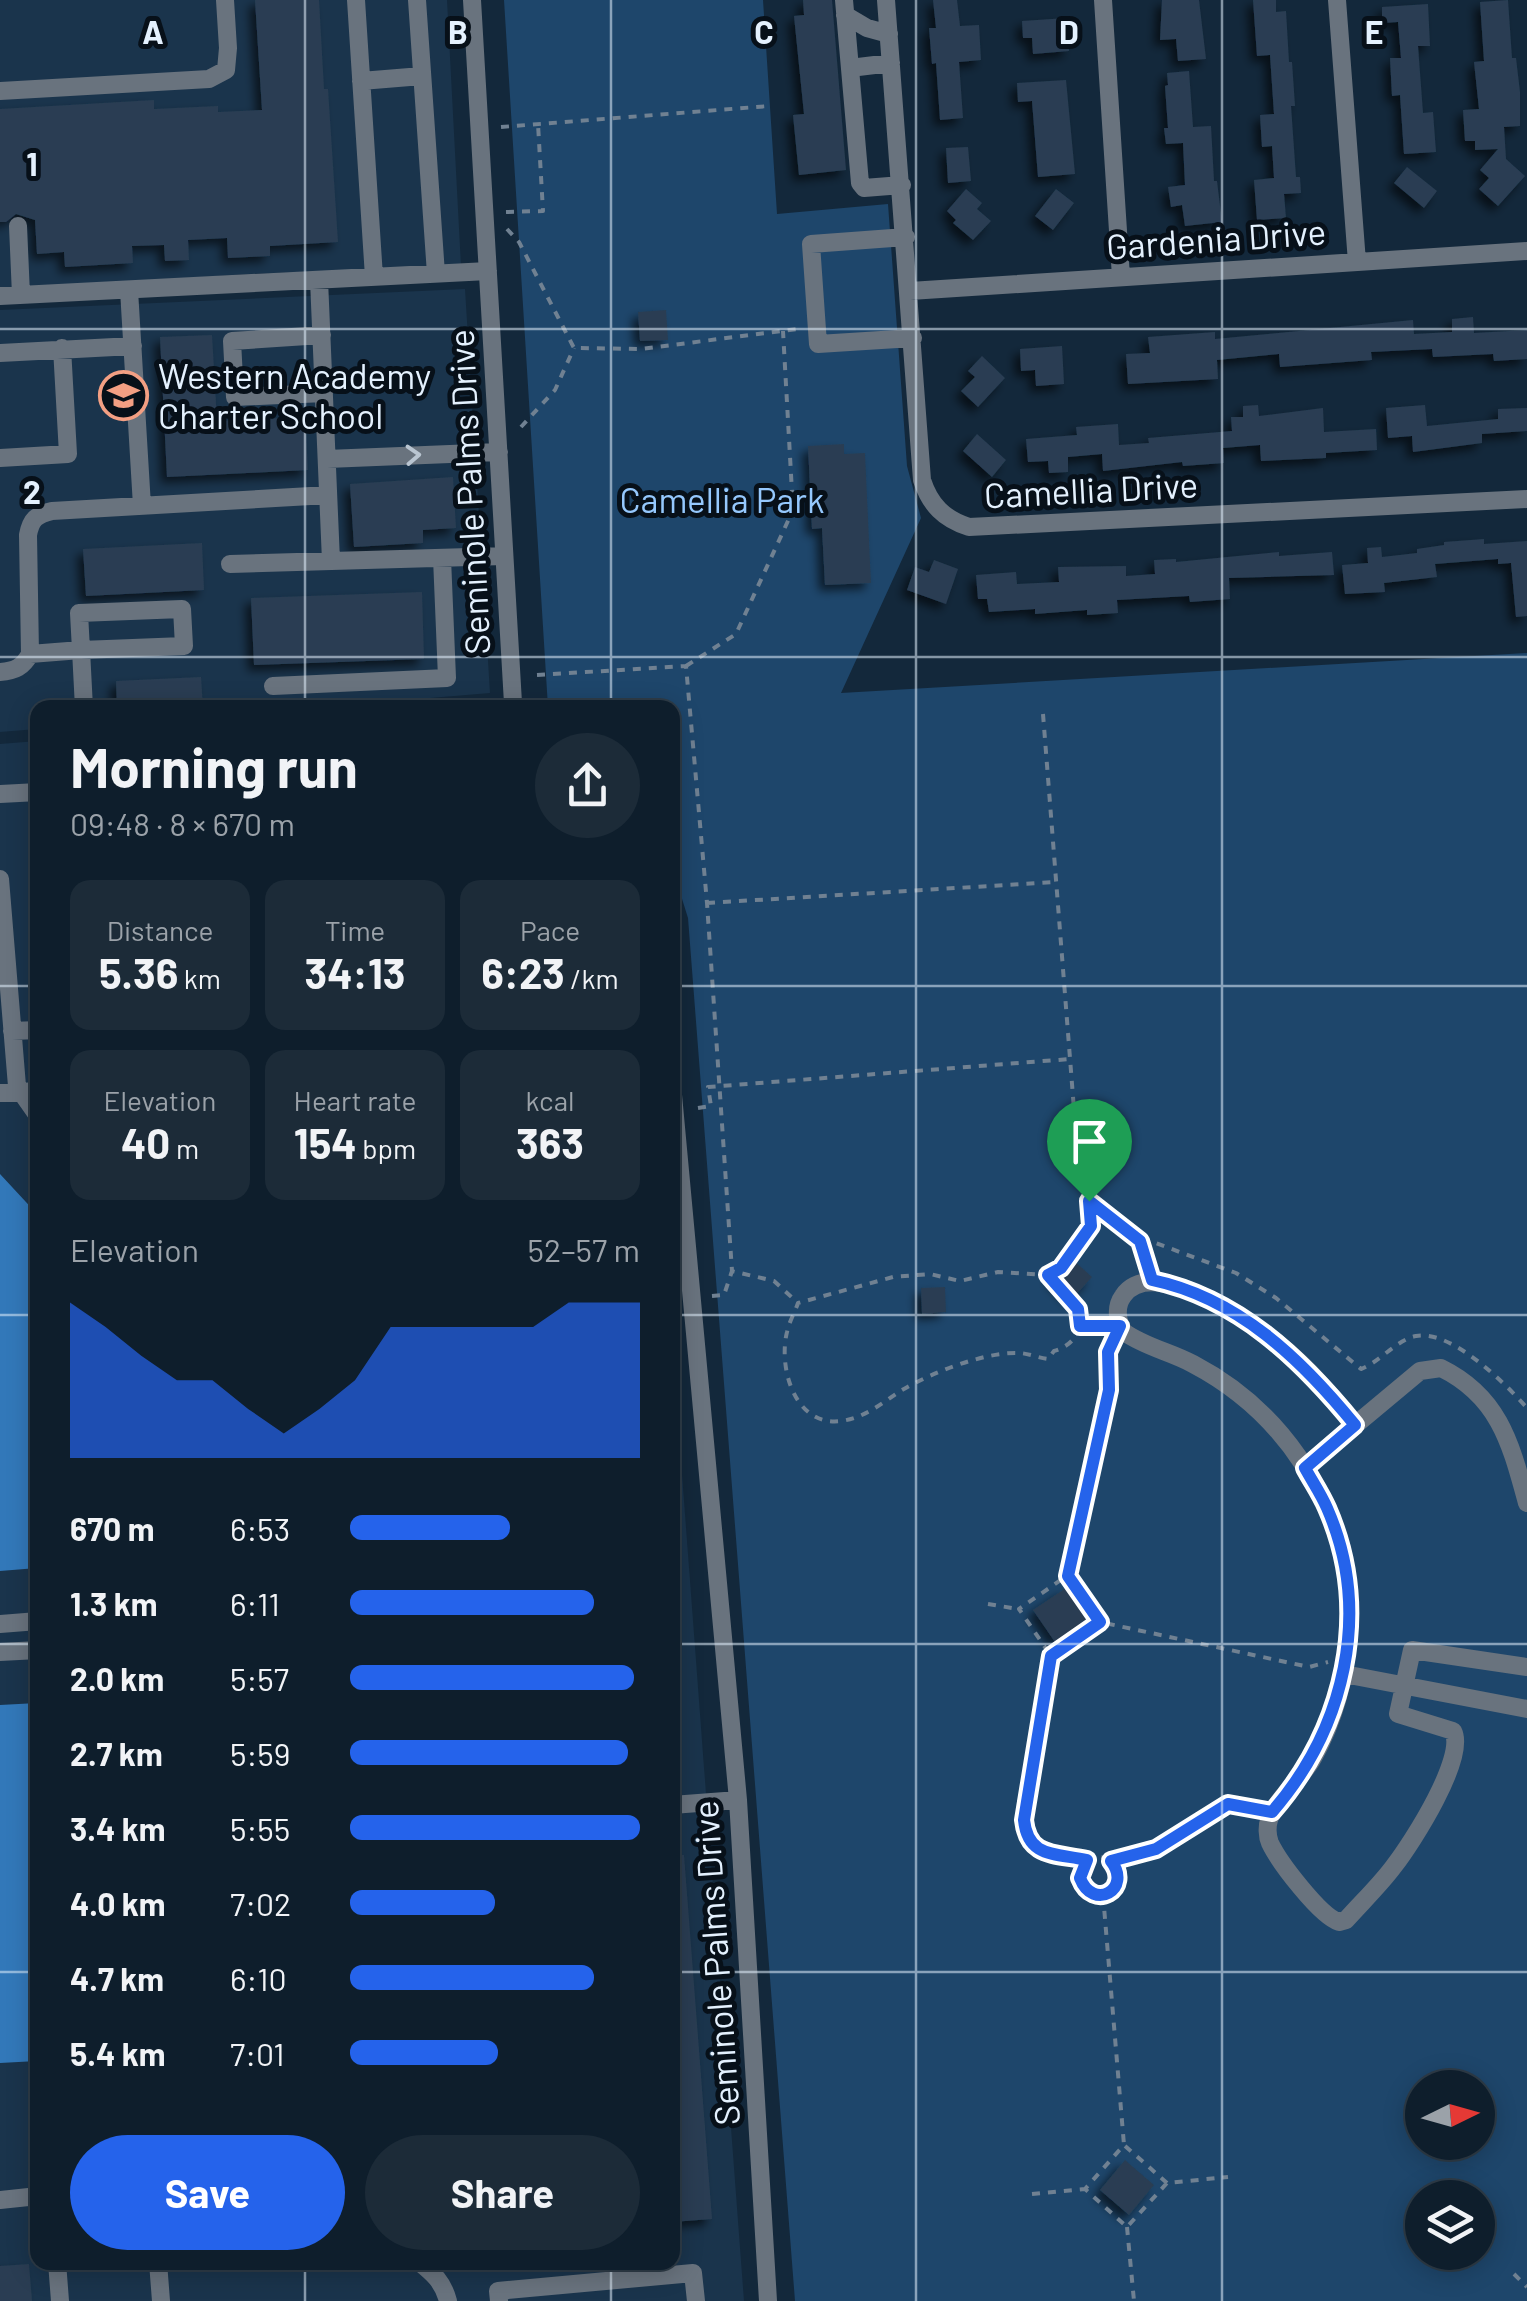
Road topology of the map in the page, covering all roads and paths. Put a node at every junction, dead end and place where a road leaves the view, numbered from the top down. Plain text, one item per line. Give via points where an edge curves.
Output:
1 (226, 0) edge
2 (356, 0) edge
3 (417, 0) edge
4 (472, 0) edge
5 (886, 0) edge
6 (1103, 0) edge
7 (1337, 0) edge
8 (845, 7) edge
9 (889, 34) junction
10 (891, 63) junction
11 (850, 68) junction
12 (422, 76) junction
13 (361, 80) junction
14 (0, 91) edge
15 (770, 106) dead end
16 (538, 124) junction
17 (502, 127) dead end
18 (902, 185) junction
19 (506, 212) dead end
20 (18, 226) dead end
21 (508, 228) dead end
22 (906, 236) junction
23 (1527, 251) edge
24 (1357, 262) junction
25 (488, 271) junction
26 (436, 274) junction
27 (374, 277) junction
28 (1121, 277) junction
29 (319, 280) junction
30 (129, 290) junction
31 (910, 291) junction
32 (21, 295) junction
33 (0, 296) edge
34 (817, 327) junction
35 (783, 331) junction
36 (322, 334) junction
37 (913, 338) junction
38 (132, 346) junction
39 (62, 348) junction
40 (574, 348) junction
41 (0, 353) edge
42 (324, 393) junction
43 (522, 427) dead end
44 (498, 452) junction
45 (0, 458) edge
46 (327, 459) junction
47 (328, 495) junction
48 (1527, 499) edge
49 (142, 506) junction
50 (504, 556) junction
51 (442, 558) junction
52 (331, 561) junction
53 (230, 564) dead end
54 (81, 650) junction
55 (30, 654) junction
56 (686, 666) junction
57 (0, 672) edge
58 (537, 675) dead end
59 (273, 686) dead end
60 (84, 700) edge
61 (515, 700) edge
62 (1043, 714) dead end
63 (30, 792) edge
64 (0, 794) edge
65 (0, 879) edge
66 (1056, 882) junction
67 (707, 903) junction
68 (30, 1031) edge
69 (12, 1032) junction
70 (1070, 1059) junction
71 (719, 1088) junction
72 (19, 1092) edge
73 (698, 1108) dead end
74 (1089, 1201) junction
75 (1140, 1241) junction
76 (680, 1245) edge
77 (732, 1271) junction
78 (1048, 1275) junction
79 (1152, 1280) junction
80 (682, 1285) edge
81 (712, 1296) dead end
82 (798, 1303) junction
83 (1080, 1326) junction
84 (1120, 1326) junction
85 (1527, 1408) edge
86 (1355, 1425) junction
87 (1305, 1468) junction
88 (1527, 1503) edge
89 (1068, 1576) junction
90 (988, 1604) dead end
91 (1018, 1609) junction
92 (30, 1622) edge
93 (1100, 1622) junction
94 (0, 1624) edge
95 (30, 1650) edge
96 (0, 1652) edge
97 (1051, 1656) junction
98 (1346, 1666) junction
99 (1527, 1667) edge
100 (1405, 1686) junction
101 (1527, 1709) edge
102 (738, 1800) junction
103 (680, 1804) edge
104 (1272, 1812) junction
105 (1087, 1860) junction
106 (1111, 1861) junction
107 (1103, 1895) junction
108 (1124, 2145) junction
109 (1228, 2178) dead end
110 (1167, 2183) junction
111 (1085, 2189) junction
112 (1032, 2194) dead end
113 (30, 2197) edge
114 (0, 2200) edge
115 (1128, 2227) junction
116 (58, 2270) edge
117 (159, 2270) edge
118 (427, 2270) edge
119 (1514, 2274) dead end
120 (1527, 2287) edge
121 (60, 2301) edge
122 (162, 2301) edge
123 (448, 2301) edge
124 (499, 2301) edge
125 (696, 2301) edge
126 (768, 2301) edge
127 (1134, 2301) edge

1 - 14 street via 226,70 209,79
2 - 13 street
3 - 12 street
4 - 25 street, Seminole Palms Drive
5 - 9 street, Camellia Drive
6 - 28 street
7 - 24 street
8 - 9 street via 867,28
8 - 11 street
9 - 10 street, Camellia Drive
10 - 11 street
10 - 18 street, Camellia Drive
11 - 18 street via 860,182 864,188
12 - 13 street
12 - 26 street
13 - 27 street
15 - 16 path
16 - 17 path
16 - 19 path via 542,210
18 - 22 street, Camellia Drive
20 - 32 street
21 - 40 path
22 - 31 street, Camellia Drive
22 - 34 street via 811,244
23 - 24 street, Gardenia Drive
24 - 28 street, Gardenia Drive
25 - 26 street
25 - 44 street, Seminole Palms Drive
26 - 27 street
27 - 29 street
28 - 31 street, Gardenia Drive
29 - 30 street
29 - 36 street
30 - 32 street
30 - 38 street
31 - 37 street, Camellia Drive
32 - 33 street
34 - 35 path
34 - 37 street via 818,344
35 - 40 path via 641,349
35 - 56 path via 793,510 736,634
36 - 42 street
36 - 42 street via 232,341 236,397
37 - 48 street, Camellia Drive via 922,480 934,506 969,527
38 - 39 street
38 - 49 street
39 - 41 street
39 - 45 street via 68,454
40 - 43 path via 555,390
42 - 46 street
46 -> 44 street
44 - 50 street, Seminole Palms Drive
46 - 47 street
47 - 49 street
47 - 52 street
49 - 55 street via 52,511 30,522
50 - 51 street
50 - 61 street, Seminole Palms Drive
51 - 52 street
51 - 59 street via 447,678
52 - 53 street
54 - 54 street via 184,646 182,609 79,613
54 - 55 street
54 - 60 street
55 - 57 street via 12,672
56 - 58 path
56 - 67 path
62 - 66 path
63 - 64 street
65 - 69 street
66 - 67 path
66 - 70 path
67 - 71 path
68 - 69 street
69 - 72 street
70 - 71 path
70 - 74 path via 1080,1186
71 - 73 path via 708,1088 710,1106
71 - 77 path
74 - 75 path
74 - 78 path via 1091,1226 1061,1268
75 - 79 path
75 - 85 path via 1236,1273 1361,1369 1415,1336 1438,1338 1508,1386
76 - 80 street, Seminole Palms Drive
77 - 81 path via 724,1295
77 - 82 path via 774,1281
78 - 82 path via 892,1278
78 - 83 path via 1078,1309
79 - 84 street via 1123,1295
79 - 86 street via 1193,1292 1260,1328
80 - 102 street, Seminole Palms Drive
82 - 83 path via 786,1333 786,1369 797,1404 834,1422 864,1415 957,1366 1019,1352 1048,1359 1077,1337
83 - 84 path
84 - 87 street via 1244,1396
84 - 89 path via 1108,1352 1109,1390
86 - 87 street
86 - 88 street via 1420,1370 1442,1368 1487,1401 1508,1435
87 - 98 street via 1338,1542 1346,1582
89 - 91 path
89 - 93 path
90 - 91 path
91 - 97 path
92 - 94 street
93 - 97 path
93 - 98 path via 1309,1667
95 - 96 street
97 - 105 path via 1026,1838 1035,1848
98 - 100 street
98 - 104 street via 1313,1759
99 - 100 street via 1412,1650
100 - 101 street
100 - 104 street via 1398,1714 1448,1728 1457,1746 1426,1816 1394,1866 1346,1920 1325,1915 1270,1843
102 - 103 street
102 - 126 street, Seminole Palms Drive
104 - 106 path via 1228,1804 1156,1849
105 - 106 path
105 - 107 path via 1082,1884 1090,1894
106 - 107 path via 1119,1878
107 - 108 path
108 - 110 path
108 - 111 path
109 - 110 path
110 - 115 path
111 - 112 path
111 - 115 path
113 - 114 street
115 - 127 path
116 - 121 street
117 - 122 street
118 - 123 street via 444,2286
119 - 120 path
124 - 125 street via 498,2291 693,2273

